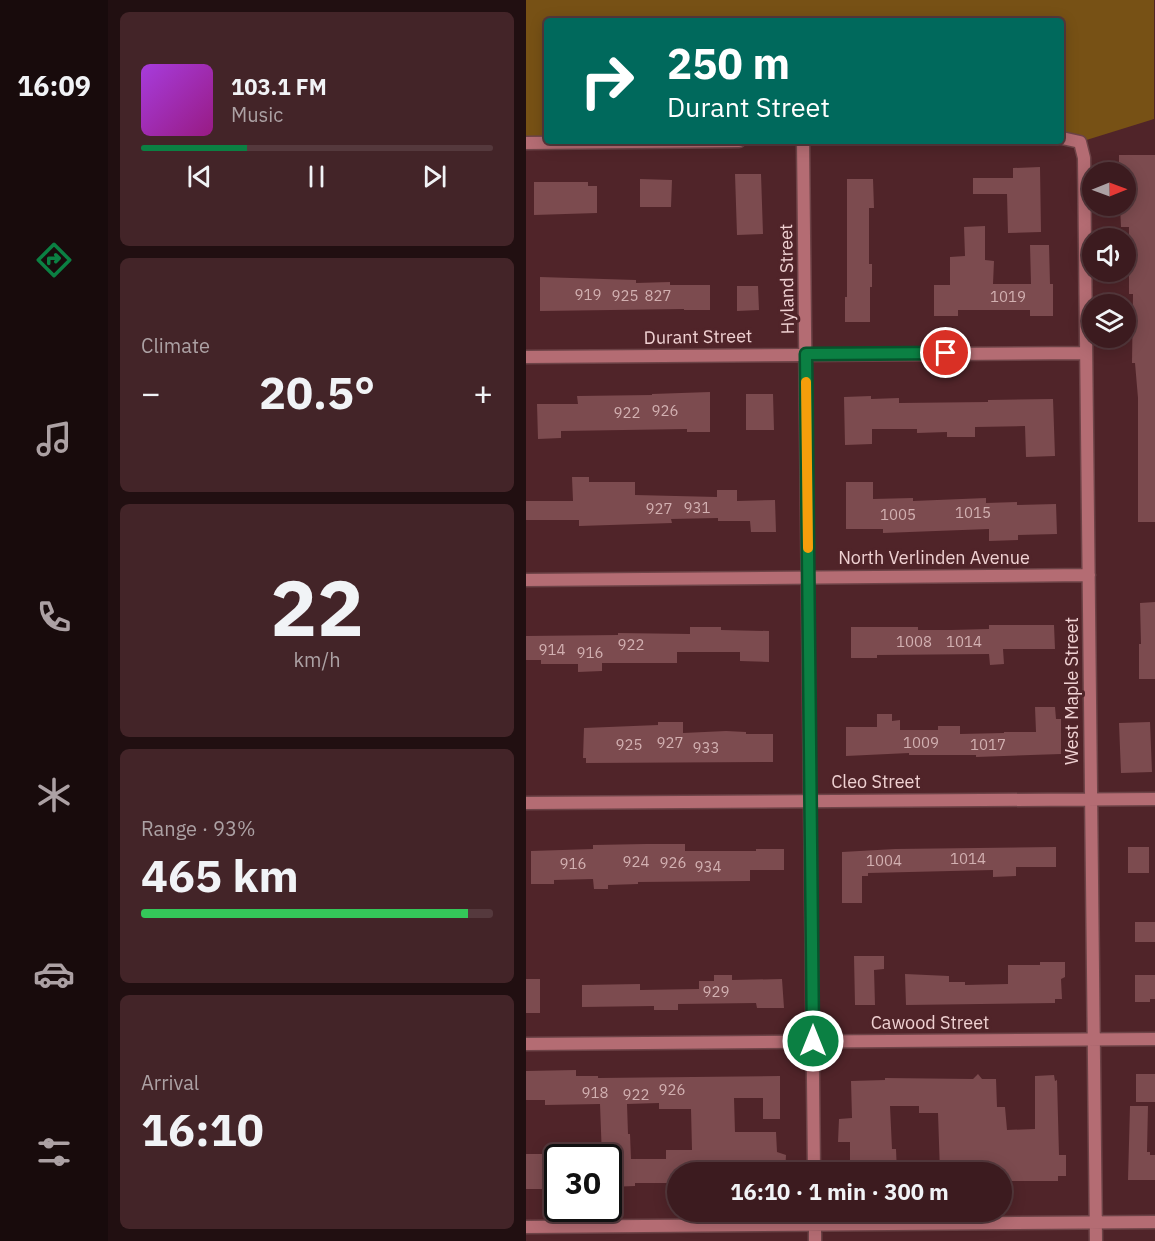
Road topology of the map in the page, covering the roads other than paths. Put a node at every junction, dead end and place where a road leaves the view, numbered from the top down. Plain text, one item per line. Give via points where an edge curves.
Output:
1 (1064, 138) edge
2 (526, 143) edge
3 (544, 143) edge
4 (803, 144) edge
5 (1086, 353) junction
6 (806, 354) junction
7 (526, 357) edge
8 (1089, 575) junction
9 (808, 577) junction
10 (526, 580) edge
11 (1154, 799) edge
12 (1091, 800) junction
13 (811, 801) junction
14 (526, 803) edge
15 (1154, 1039) edge
16 (1094, 1040) junction
17 (813, 1041) junction
18 (526, 1044) edge
19 (814, 1162) edge
20 (1012, 1221) edge
21 (687, 1222) edge
22 (815, 1222) edge
23 (1096, 1222) junction
24 (1154, 1222) edge
25 (526, 1227) edge
26 (816, 1241) edge
27 (1096, 1241) edge

1 - 5 street, West Maple Street via 1080,142 1084,158
2 - 3 street
4 - 6 street, Hyland Street
5 - 6 street, Durant Street
5 - 8 street, West Maple Street
6 - 7 street, Durant Street
6 - 9 street, Hyland Street
8 - 9 street, North Verlinden Avenue
8 - 12 street, West Maple Street
9 - 10 street, North Verlinden Avenue
9 - 13 street, Hyland Street
11 - 12 street, Cleo Street
12 - 13 street, Cleo Street
12 - 16 street, West Maple Street
13 - 14 street, Cleo Street
13 - 17 street, Hyland Street
15 - 16 street, Cawood Street
16 - 17 street, Cawood Street
16 - 23 street, West Maple Street
17 - 18 street, Cawood Street
17 - 19 street, Hyland Street
20 - 23 street
21 - 25 street
22 - 26 street
23 - 24 street
23 - 27 street, West Maple Street

